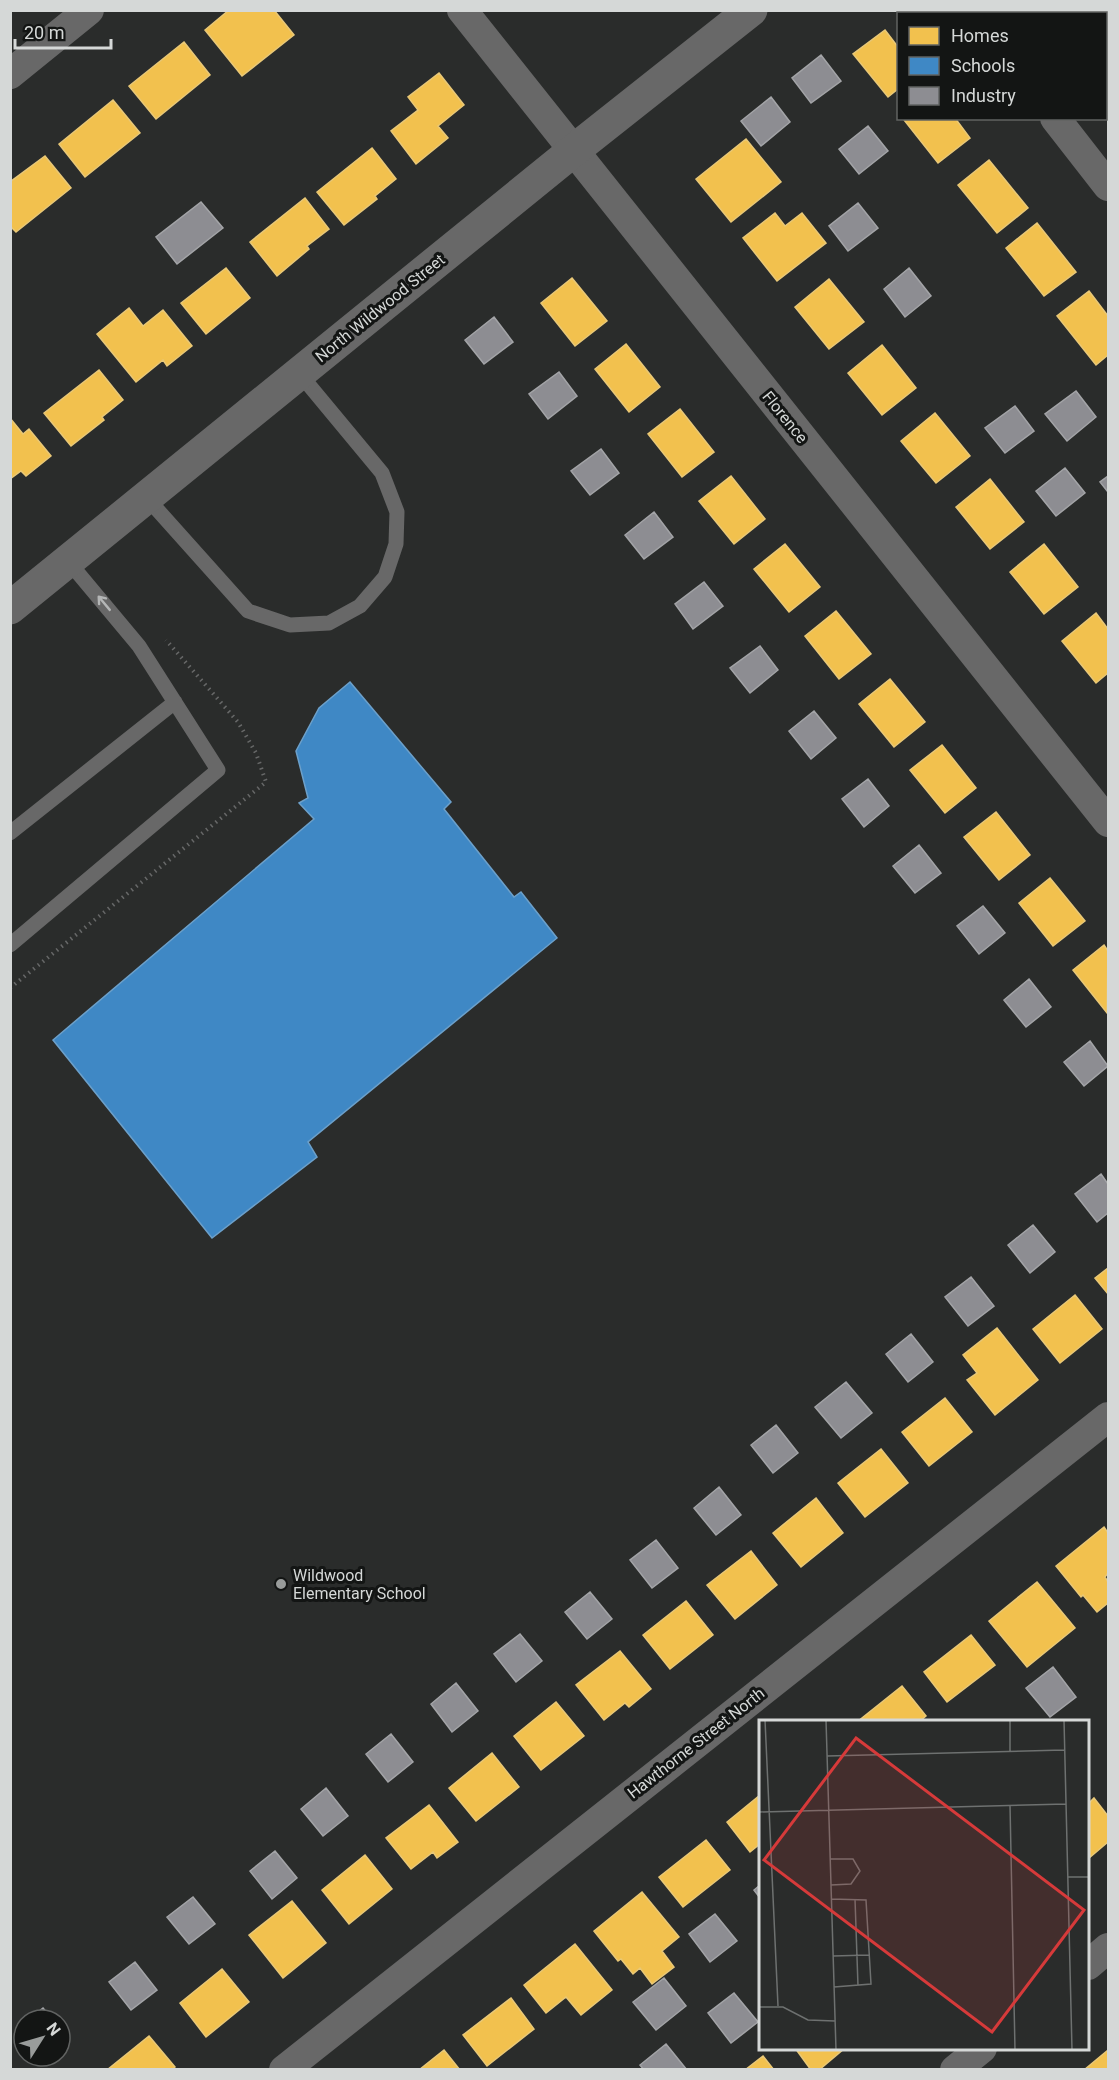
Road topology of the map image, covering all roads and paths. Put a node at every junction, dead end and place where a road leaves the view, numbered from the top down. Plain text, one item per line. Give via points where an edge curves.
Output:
1 (89, 10) edge
2 (462, 10) edge
3 (751, 10) edge
4 (10, 74) edge
5 (1057, 120) edge
6 (573, 151) junction
7 (1108, 186) edge
8 (299, 373) junction
9 (146, 497) junction
10 (68, 561) junction
11 (10, 608) edge
12 (175, 702) junction
13 (1108, 822) edge
14 (10, 833) edge
15 (10, 945) edge
16 (1108, 1417) edge
17 (1108, 1948) edge
18 (1089, 1964) edge
19 (981, 2050) edge
20 (284, 2070) edge
21 (955, 2070) edge

1 - 4 street
2 - 6 street, Florence
3 - 6 street, North Wildwood Street
5 - 7 street
6 - 8 street, North Wildwood Street
6 - 13 street, Florence
8 - 9 street, North Wildwood Street
8 - 9 lane via 382,473 397,512 396,544 386,577 360,606 329,623 290,625 248,611
9 - 10 street, North Wildwood Street
10 - 11 street, North Wildwood Street
12 -> 10 lane via 139,646
12 - 14 lane
12 - 15 lane via 218,770
16 - 20 street, Hawthorne Street North
17 - 18 street
19 - 21 street

